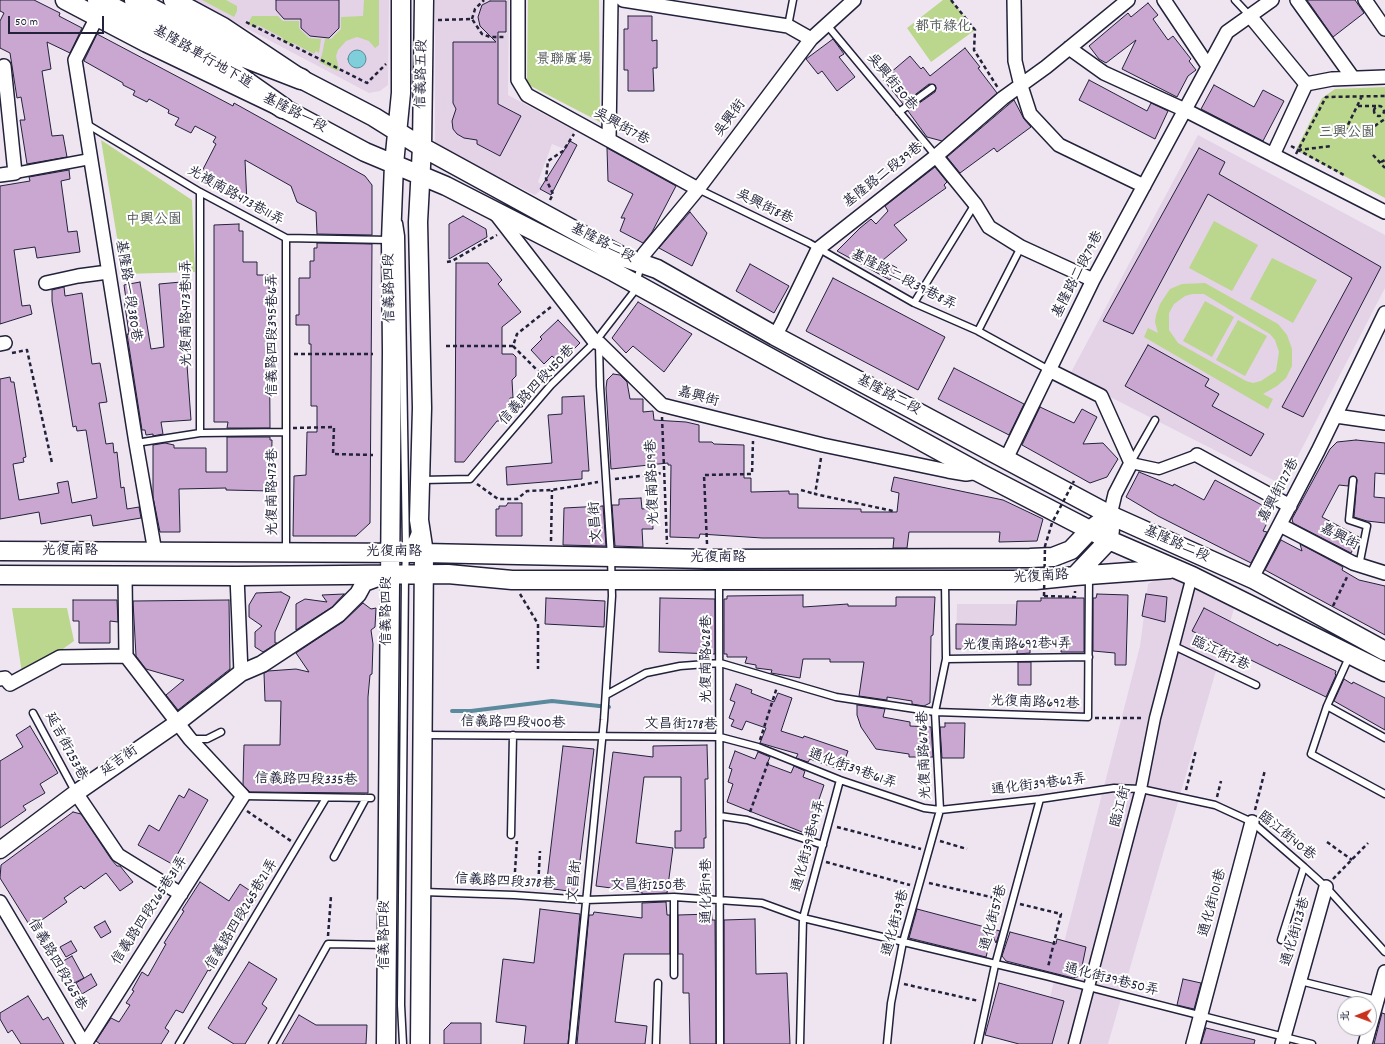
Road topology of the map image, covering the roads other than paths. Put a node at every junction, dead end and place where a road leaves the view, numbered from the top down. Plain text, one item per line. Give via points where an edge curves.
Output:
1 (65, 0) edge
2 (135, 0) edge
3 (173, 0) edge
4 (401, 0) edge
5 (424, 0) edge
6 (518, 0) edge
7 (611, 0) edge
8 (623, 0) edge
9 (793, 0) edge
10 (854, 0) edge
11 (1014, 0) edge
12 (1128, 0) edge
13 (1164, 0) edge
14 (1235, 0) edge
15 (1272, 0) edge
16 (1297, 0) edge
17 (1365, 0) edge
18 (98, 9) edge
19 (1250, 16) junction
20 (827, 25) junction
21 (788, 26) junction
22 (1385, 29) edge
23 (811, 39) junction
24 (1069, 48) junction
25 (4, 66) dead end
26 (1208, 66) junction
27 (1385, 77) edge
28 (1353, 78) junction
29 (301, 79) junction
30 (1306, 84) junction
31 (1021, 86) junction
32 (932, 88) dead end
33 (283, 108) joint
34 (1185, 110) junction
35 (899, 112) junction
36 (84, 122) junction
37 (396, 131) junction
38 (608, 139) junction
39 (422, 147) junction
40 (1273, 155) junction
41 (936, 156) junction
42 (90, 159) junction
43 (394, 164) junction
44 (15, 173) junction
45 (0, 175) edge
46 (420, 175) junction
47 (1144, 186) junction
48 (698, 189) junction
49 (200, 192) junction
50 (974, 204) junction
51 (493, 211) junction
52 (1385, 212) edge
53 (286, 238) junction
54 (391, 240) junction
55 (1021, 247) junction
56 (818, 249) junction
57 (642, 263) junction
58 (108, 272) junction
59 (1093, 280) junction
60 (46, 283) dead end
61 (635, 284) junction
62 (914, 303) junction
63 (1385, 313) edge
64 (978, 331) junction
65 (774, 336) junction
66 (597, 343) junction
67 (1049, 370) junction
68 (1336, 416) junction
69 (1155, 420) dead end
70 (1385, 423) edge
71 (286, 430) junction
72 (200, 433) junction
73 (136, 443) junction
74 (1197, 455) joint
75 (1006, 459) junction
76 (1131, 462) junction
77 (978, 472) junction
78 (420, 480) junction
79 (1353, 480) dead end
80 (1290, 506) junction
81 (1110, 515) junction
82 (420, 520) junction
83 (1280, 525) junction
84 (1090, 530) junction
85 (1109, 540) junction
86 (0, 551) edge
87 (155, 552) junction
88 (286, 552) junction
89 (397, 553) junction
90 (424, 553) junction
91 (611, 557) junction
92 (1356, 565) junction
93 (1174, 569) junction
94 (1385, 573) edge
95 (424, 574) junction
96 (0, 575) edge
97 (397, 575) junction
98 (125, 576) junction
99 (237, 576) junction
100 (1192, 576) junction
101 (611, 580) junction
102 (1080, 580) junction
103 (1255, 580) junction
104 (719, 581) junction
105 (945, 581) junction
106 (1174, 646) junction
107 (1385, 650) edge
108 (1351, 654) junction
109 (126, 656) junction
110 (1089, 656) junction
111 (946, 659) junction
112 (720, 663) junction
113 (1385, 672) edge
114 (241, 673) junction
115 (0, 679) edge
116 (1256, 685) dead end
117 (606, 697) junction
118 (1327, 706) junction
119 (935, 712) junction
120 (33, 713) dead end
121 (184, 723) junction
122 (221, 732) dead end
123 (423, 734) junction
124 (512, 735) junction
125 (602, 737) junction
126 (720, 737) junction
127 (1385, 738) edge
128 (190, 739) junction
129 (758, 747) joint
130 (840, 780) junction
131 (1141, 789) junction
132 (76, 793) junction
133 (1385, 794) edge
134 (326, 798) junction
135 (1040, 799) junction
136 (240, 800) junction
137 (940, 810) junction
138 (720, 816) junction
139 (1252, 822) junction
140 (511, 835) road end
141 (823, 844) junction
142 (0, 850) edge
143 (334, 857) dead end
144 (1304, 867) junction
145 (1326, 887) junction
146 (422, 892) junction
147 (181, 894) junction
148 (674, 897) junction
149 (586, 900) junction
150 (720, 901) junction
151 (0, 902) edge
152 (803, 918) junction
153 (1280, 940) dead end
154 (903, 942) junction
155 (386, 945) junction
156 (1385, 952) edge
157 (995, 965) junction
158 (1385, 972) edge
159 (674, 975) dead end
160 (1300, 981) junction
161 (658, 983) dead end
162 (1088, 988) junction
163 (1361, 996) edge
164 (1377, 1000) edge
165 (1201, 1016) junction
166 (1283, 1040) edge
167 (84, 1044) edge
168 (179, 1044) edge
169 (272, 1044) edge
170 (386, 1044) edge
171 (403, 1044) edge
172 (420, 1044) edge
173 (572, 1044) edge
174 (656, 1044) edge
175 (720, 1044) edge
176 (800, 1044) edge
177 (887, 1044) edge
178 (978, 1044) edge
179 (1074, 1044) edge
180 (1193, 1044) edge
181 (1312, 1044) edge

1 - 18 main road
2 - 29 main road, 基隆路車行地下道 via 234,53
3 - 29 main road via 223,27
4 - 37 main road, 信義路五段 via 401,93
5 - 39 main road, 信義路五段
6 - 38 street, 吳興街7巷 via 518,80 527,95
7 - 38 street
8 - 21 street
9 - 21 lane
10 - 20 street, 吳興街
11 - 31 street via 1015,61
12 - 24 street, 基隆路二段39巷
13 - 26 street
14 - 19 lane
15 - 19 street, 基隆路二段79巷
16 - 28 street
17 - 22 street
18 - 33 main road, 基隆路車行地下道 via 226,68
18 - 36 street, 基隆路一段380巷 via 74,60
19 - 26 street, 基隆路二段79巷 via 1227,32
19 - 30 street
20 - 23 street, 吳興街
20 - 35 lane, 吳興街50巷
21 - 23 street
23 - 48 street, 吳興街
24 - 31 street, 基隆路二段39巷
24 - 34 street via 1104,73
25 - 44 street
26 - 34 street, 基隆路二段79巷
27 - 28 street
28 - 30 street
29 - 37 main road
30 - 40 street
31 - 41 street, 基隆路二段39巷 via 1003,98
31 - 47 street via 1030,114 1059,145
32 - 35 lane
33 - 43 main road, 基隆路一段 via 365,152
34 - 40 street
34 - 47 street, 基隆路二段79巷
35 - 41 lane, 吳興街50巷
36 - 42 street, 基隆路一段380巷
36 - 49 lane, 光複南路473巷11弄
37 - 39 main road, 基隆路二段
37 - 43 main road, 信義路四段
38 - 48 street, 吳興街7巷
39 - 46 main road, 信義路四段
39 - 57 main road, 基隆路二段 via 623,257
40 - 52 street
41 - 50 street
41 - 56 street, 基隆路二段39巷
42 - 44 street
42 - 58 street, 基隆路一段380巷
43 - 46 main road, 基隆路二段
43 - 54 main road, 信義路四段
43 - 89 lane via 401,236
44 - 45 street
46 - 51 main road, 基隆路二段
46 - 78 main road, 信義路四段
47 - 59 street, 基隆路二段79巷
48 - 56 lane, 吳興街8巷
48 - 57 street, 吳興街 via 644,254
49 - 53 lane, 光複南路473巷11弄
49 - 72 lane, 光復南路473巷11弄
50 - 55 street via 989,227
50 - 62 lane
51 - 61 main road, 基隆路二段
51 - 66 street, 嘉興街
53 - 54 lane, 光複南路473巷11弄
53 - 71 lane, 信義路四段395巷6弄
54 - 89 main road, 信義路四段
55 - 59 street
55 - 64 lane
56 - 62 lane, 基隆路二段39巷8弄
56 - 65 street, 基隆路二段39巷
57 - 61 lane, 信義路四段450巷
57 - 65 main road, 基隆路二段 via 657,269
58 - 60 street
58 - 73 street, 基隆路一段380巷
59 - 67 street, 基隆路二段79巷
61 - 66 lane, 信義路四段450巷 via 633,292
61 - 77 main road, 基隆路二段
62 - 64 lane, 基隆路二段39巷8弄
63 - 68 street, 嘉興街127巷
64 - 67 lane, 基隆路二段39巷8弄
65 - 75 main road, 基隆路二段
66 - 77 street, 嘉興街 via 662,405 823,445 948,471 966,474
66 - 78 lane, 信義路四段450巷 via 551,385 470,479
66 - 91 lane, 文昌街
67 - 75 street, 基隆路二段79巷
67 - 76 street via 1101,396
68 - 70 street
68 - 80 street, 嘉興街127巷
69 - 76 lane
71 - 72 lane
71 - 88 lane, 光復南路473巷
72 - 73 lane
73 - 87 street, 基隆路一段380巷
74 - 76 street via 1159,469
74 - 80 street
75 - 81 main road, 基隆路二段
76 - 81 street via 1115,494
77 - 84 main road, 基隆路二段
78 - 82 main road, 信義路四段
79 - 92 lane via 1349,520 1367,526
80 - 83 street, 嘉興街127巷
81 - 84 main road, 光復南路
81 - 85 main road
81 - 103 main road, 基隆路二段
82 - 89 lane, 信義路四段
82 - 90 main road, 信義路四段
83 - 92 street, 嘉興街
83 - 103 street, 嘉興街127巷 via 1254,574
84 - 85 main road, 基隆路二段
84 - 91 main road, 光復南路 via 1071,550 1053,557
85 - 93 main road, 基隆路二段
85 - 102 main road, 光復南路
86 - 87 main road, 光復南路
87 - 88 main road, 光復南路
88 - 89 main road, 光復南路
89 - 90 main road, 光復南路
89 - 97 main road, 信義路四段
90 - 91 main road, 光復南路
90 - 95 main road, 信義路四段
91 - 101 lane, 文昌街
92 - 94 street, 嘉興街
93 - 100 main road, 基隆路二段
93 - 102 main road
95 - 97 main road, 光復南路
95 - 101 main road, 光復南路 via 512,580
95 - 123 main road, 信義路四段
96 - 98 main road, 光復南路
97 - 99 main road, 光復南路
97 - 114 street, 延吉街 via 364,583 358,594 338,614 262,664
97 - 155 main road, 信義路四段
97 - 171 lane, 信義路四段
98 - 99 main road, 光復南路
98 - 109 street
99 - 114 street
100 - 106 street, 臨江街
100 - 108 main road, 基隆路二段
101 - 104 main road, 光復南路
101 - 117 lane, 文昌街
102 - 105 main road, 光復南路
102 - 110 lane, 光復南路692巷
103 - 107 main road, 基隆路二段
104 - 105 main road, 光復南路
104 - 112 lane, 光復南路628巷
105 - 111 lane, 光復南路676巷
106 - 116 lane, 臨江街2巷
106 - 131 street, 臨江街 via 1155,718
108 - 113 main road, 基隆路二段
108 - 118 lane
109 - 115 street via 60,657 10,684 4,678
109 - 121 street, 信義路四段335巷
110 - 111 lane, 光復南路692巷4弄
110 - 119 lane, 光復南路692巷 via 1088,718
111 - 119 lane, 光復南路676巷
112 - 117 lane via 680,666 646,673
112 - 119 lane, 光復南路692巷 via 836,697
112 - 126 lane, 光復南路628巷
114 - 121 street, 延吉街
117 - 125 lane, 文昌街
118 - 127 lane
118 - 133 lane via 1311,754
119 - 137 lane, 光復南路676巷
120 - 132 lane, 延吉街253巷
121 - 128 street, 信義路四段335巷
121 - 132 street, 延吉街
122 - 128 lane via 207,739
123 - 124 lane, 信義路四段400巷
123 - 146 main road, 信義路四段
124 - 125 lane, 信義路四段400巷
124 - 140 lane
125 - 126 lane, 文昌街278巷
125 - 149 lane, 文昌街
126 - 129 lane, 文昌街278巷
126 - 138 lane, 通化街19巷
128 - 136 street, 信義路四段335巷
129 - 130 lane, 通化街39巷61弄
130 - 137 lane, 通化街39巷61弄 via 924,808
130 - 141 lane, 通化街39巷49弄
131 - 135 lane, 通化街39巷62弄 via 1114,788
131 - 139 lane, 臨江街40巷 via 1215,805
131 - 162 street, 臨江街
132 - 142 street, 延吉街
132 - 147 street via 118,855
134 - 136 lane, 信義路四段335巷
134 - 143 lane, 信義路四段335巷 via 369,798
134 - 168 lane, 信義路四段265巷21弄
135 - 137 lane, 通化街39巷62弄
135 - 157 lane, 通化街57巷
136 - 147 street, 信義路四段265巷31弄
137 - 154 lane, 通化街39巷
138 - 141 lane via 747,820
138 - 150 lane, 通化街19巷
139 - 144 lane, 臨江街40巷
139 - 165 street, 通化街101巷
141 - 152 lane, 通化街39巷49弄
144 - 145 lane, 臨江街40巷
144 - 153 lane
145 - 156 lane, 臨江街40巷
145 - 160 street, 通化街123巷
146 - 149 lane, 信義路四段378巷 via 514,894
146 - 172 main road, 信義路四段
147 - 167 street, 信義路四段265巷31弄
148 - 149 lane, 文昌街250巷
148 - 150 lane, 文昌街250巷
148 - 159 lane
149 - 173 lane, 文昌街
150 - 152 lane, 文昌街250巷 via 762,903
150 - 175 lane, 通化街19巷
151 - 167 street, 信義路四段265巷
152 - 154 lane
152 - 176 lane, 通化街39巷49弄
154 - 157 lane, 通化街39巷50弄
154 - 177 lane, 通化街39巷 via 894,982
155 - 169 lane via 328,944
155 - 170 main road, 信義路四段
157 - 162 lane, 通化街39巷50弄
157 - 178 lane, 通化街57巷
158 - 164 street
160 - 163 lane
160 - 166 street, 通化街123巷
161 - 174 lane
162 - 165 lane, 通化街39巷50弄
162 - 179 street, 臨江街
165 - 166 lane, 通化街39巷50弄
165 - 180 street, 通化街101巷
166 - 181 lane, 通化街39巷50弄

